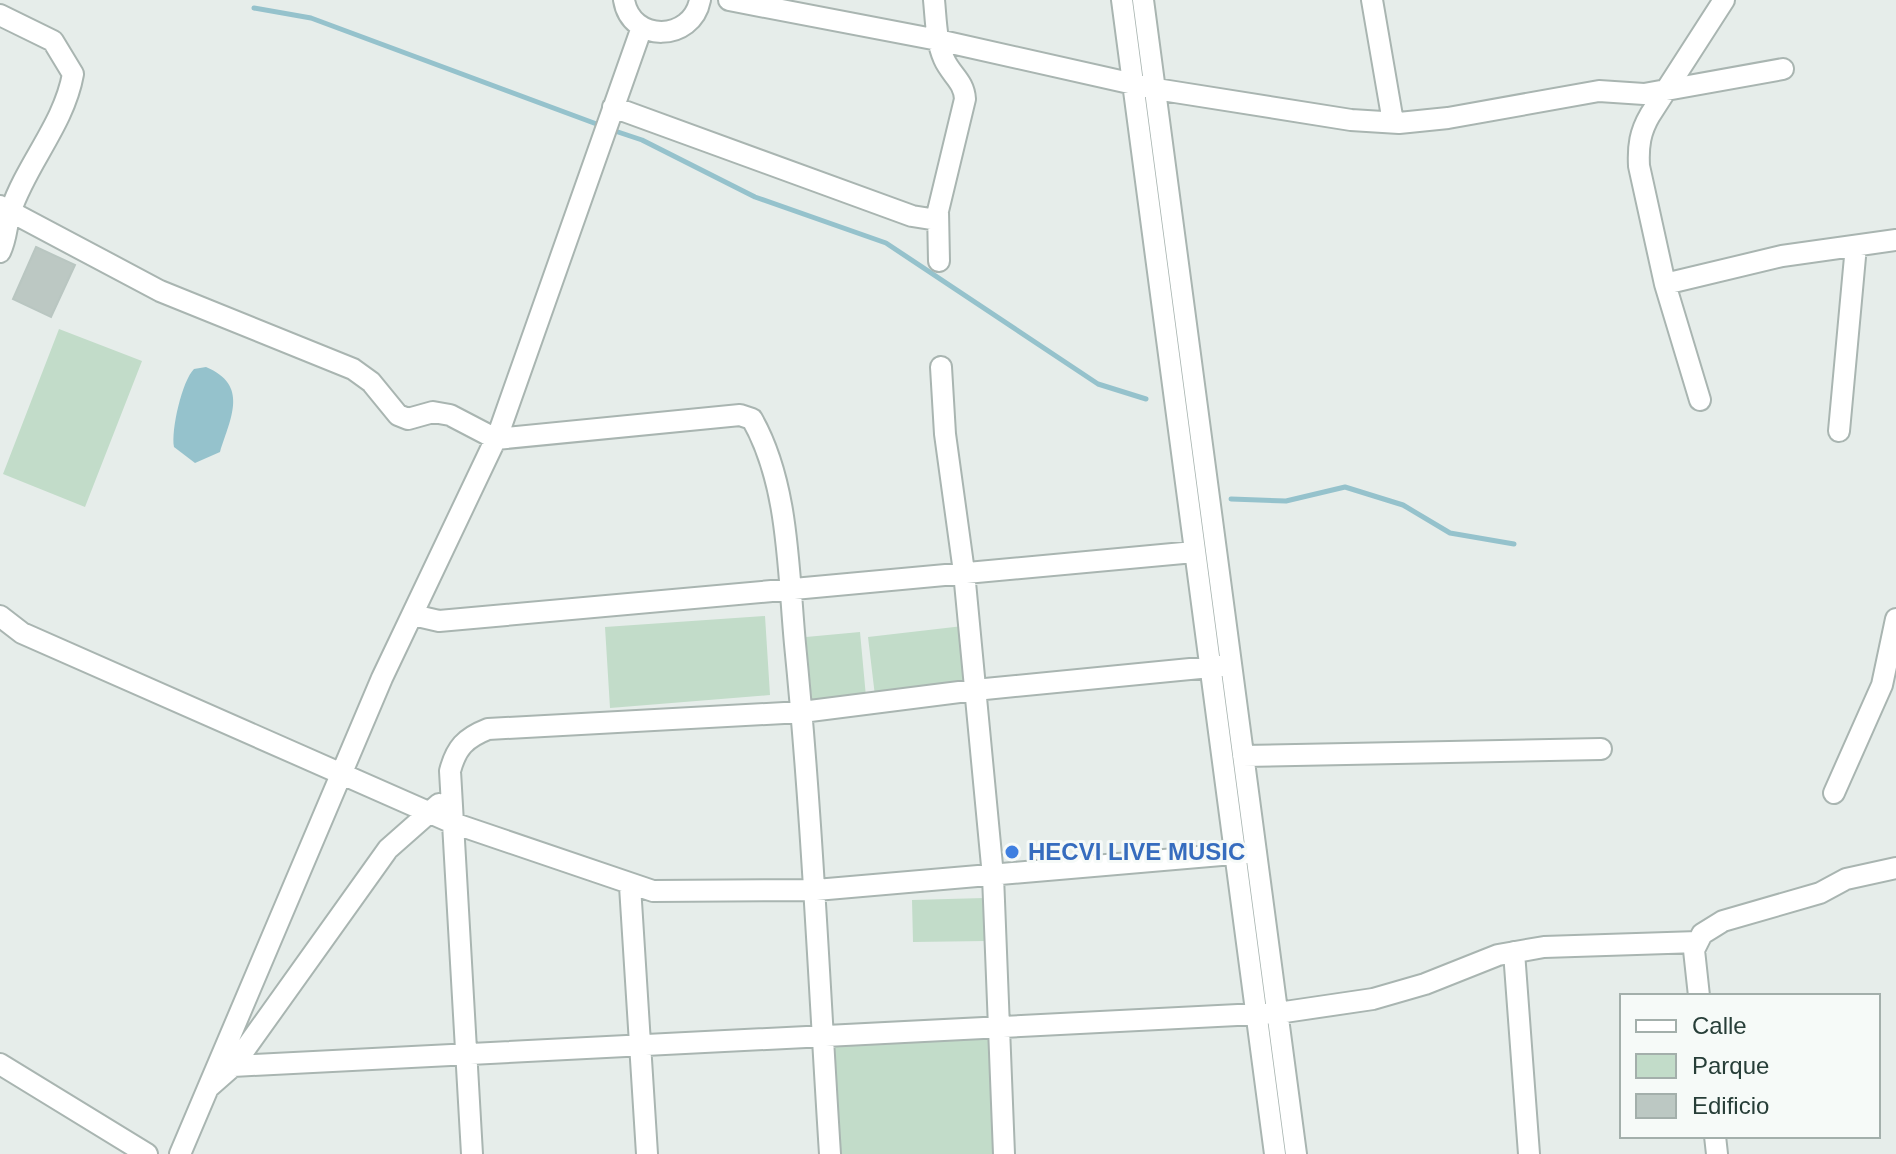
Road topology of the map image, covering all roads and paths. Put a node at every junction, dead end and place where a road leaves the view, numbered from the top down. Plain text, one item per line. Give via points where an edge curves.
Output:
1 (624, 0) edge
2 (700, 0) edge
3 (729, 0) edge
4 (934, 0) edge
5 (1122, 0) edge
6 (1143, 0) edge
7 (1372, 0) edge
8 (1724, 0) edge
9 (0, 15) edge
10 (642, 27) junction
11 (938, 40) junction
12 (1783, 69) dead end
13 (1134, 84) junction
14 (1668, 87) junction
15 (1156, 89) junction
16 (613, 107) junction
17 (1393, 122) junction
18 (5, 209) edge
19 (937, 220) junction
20 (1896, 240) edge
21 (1856, 246) junction
22 (0, 252) edge
23 (939, 261) dead end
24 (1665, 284) junction
25 (941, 367) dead end
26 (1700, 400) dead end
27 (1839, 431) dead end
28 (496, 439) junction
29 (1194, 552) junction
30 (964, 572) junction
31 (790, 592) junction
32 (413, 615) junction
33 (0, 616) edge
34 (1896, 619) edge
35 (1220, 665) junction
36 (975, 690) junction
37 (802, 712) junction
38 (1601, 749) dead end
39 (1243, 756) junction
40 (343, 776) junction
41 (451, 790) junction
42 (1834, 793) dead end
43 (432, 812) junction
44 (453, 823) junction
45 (1246, 852) junction
46 (1896, 868) edge
47 (993, 876) junction
48 (630, 886) junction
49 (816, 890) junction
50 (1698, 942) junction
51 (1514, 952) junction
52 (1699, 994) edge
53 (1278, 1013) junction
54 (1257, 1015) junction
55 (997, 1028) junction
56 (822, 1034) junction
57 (641, 1044) junction
58 (466, 1052) junction
59 (0, 1064) edge
60 (233, 1066) junction
61 (208, 1088) junction
62 (147, 1154) edge
63 (180, 1154) edge
64 (472, 1154) edge
65 (647, 1154) edge
66 (830, 1154) edge
67 (1004, 1154) edge
68 (1275, 1154) edge
69 (1296, 1154) edge
70 (1529, 1154) edge

1 - 10 street
2 - 10 street via 694,17 676,31
3 - 11 street
4 - 11 street
5 - 13 street
6 - 15 street
7 - 17 street
8 - 14 street
9 - 18 street via 53,41 73,74 68,98
10 - 16 street
11 - 13 street
11 - 19 street via 945,61 964,86 965,99
12 - 14 street
13 - 15 street
13 - 29 street
14 - 17 street via 1644,94 1599,91 1448,118
14 - 24 street via 1640,132 1638,150
15 - 17 street
15 - 35 street
16 - 19 street via 912,216
16 - 28 street
18 - 22 street via 7,239
18 - 28 street via 160,291 353,369 398,415 450,415
19 - 23 street
20 - 21 street
21 - 24 street via 1782,256
21 - 27 street
24 - 26 street
25 - 30 street
28 - 31 street via 740,415 752,419 765,442 781,509
28 - 32 street
29 - 30 street
29 - 35 street
30 - 31 street
30 - 36 street
31 - 32 street via 439,621
31 - 37 street
32 - 40 street
33 - 40 street via 22,633
34 - 42 street via 1882,685
35 - 36 street
35 - 39 street
35 - 45 street
36 - 37 street
36 - 47 street
37 - 41 street via 488,729 455,752
37 - 49 street
38 - 39 street
39 - 45 street
40 - 43 street
40 - 61 street
41 - 43 street
41 - 44 street
43 - 44 street
43 - 60 street via 388,849
44 - 48 street
44 - 58 street
45 - 47 street
45 - 53 street
45 - 54 street
46 - 50 street via 1866,873 1820,893 1723,921
47 - 49 street
47 - 55 street
48 - 49 street via 679,893
48 - 57 street
49 - 56 street
50 - 51 street
50 - 52 street via 1694,950
51 - 53 street via 1373,999
51 - 70 street
53 - 54 street
53 - 69 street
54 - 55 street
54 - 68 street
55 - 56 street
55 - 67 street
56 - 57 street
56 - 66 street
57 - 58 street
57 - 65 street
58 - 60 street
58 - 64 street
59 - 62 street
60 - 61 street
61 - 63 street

